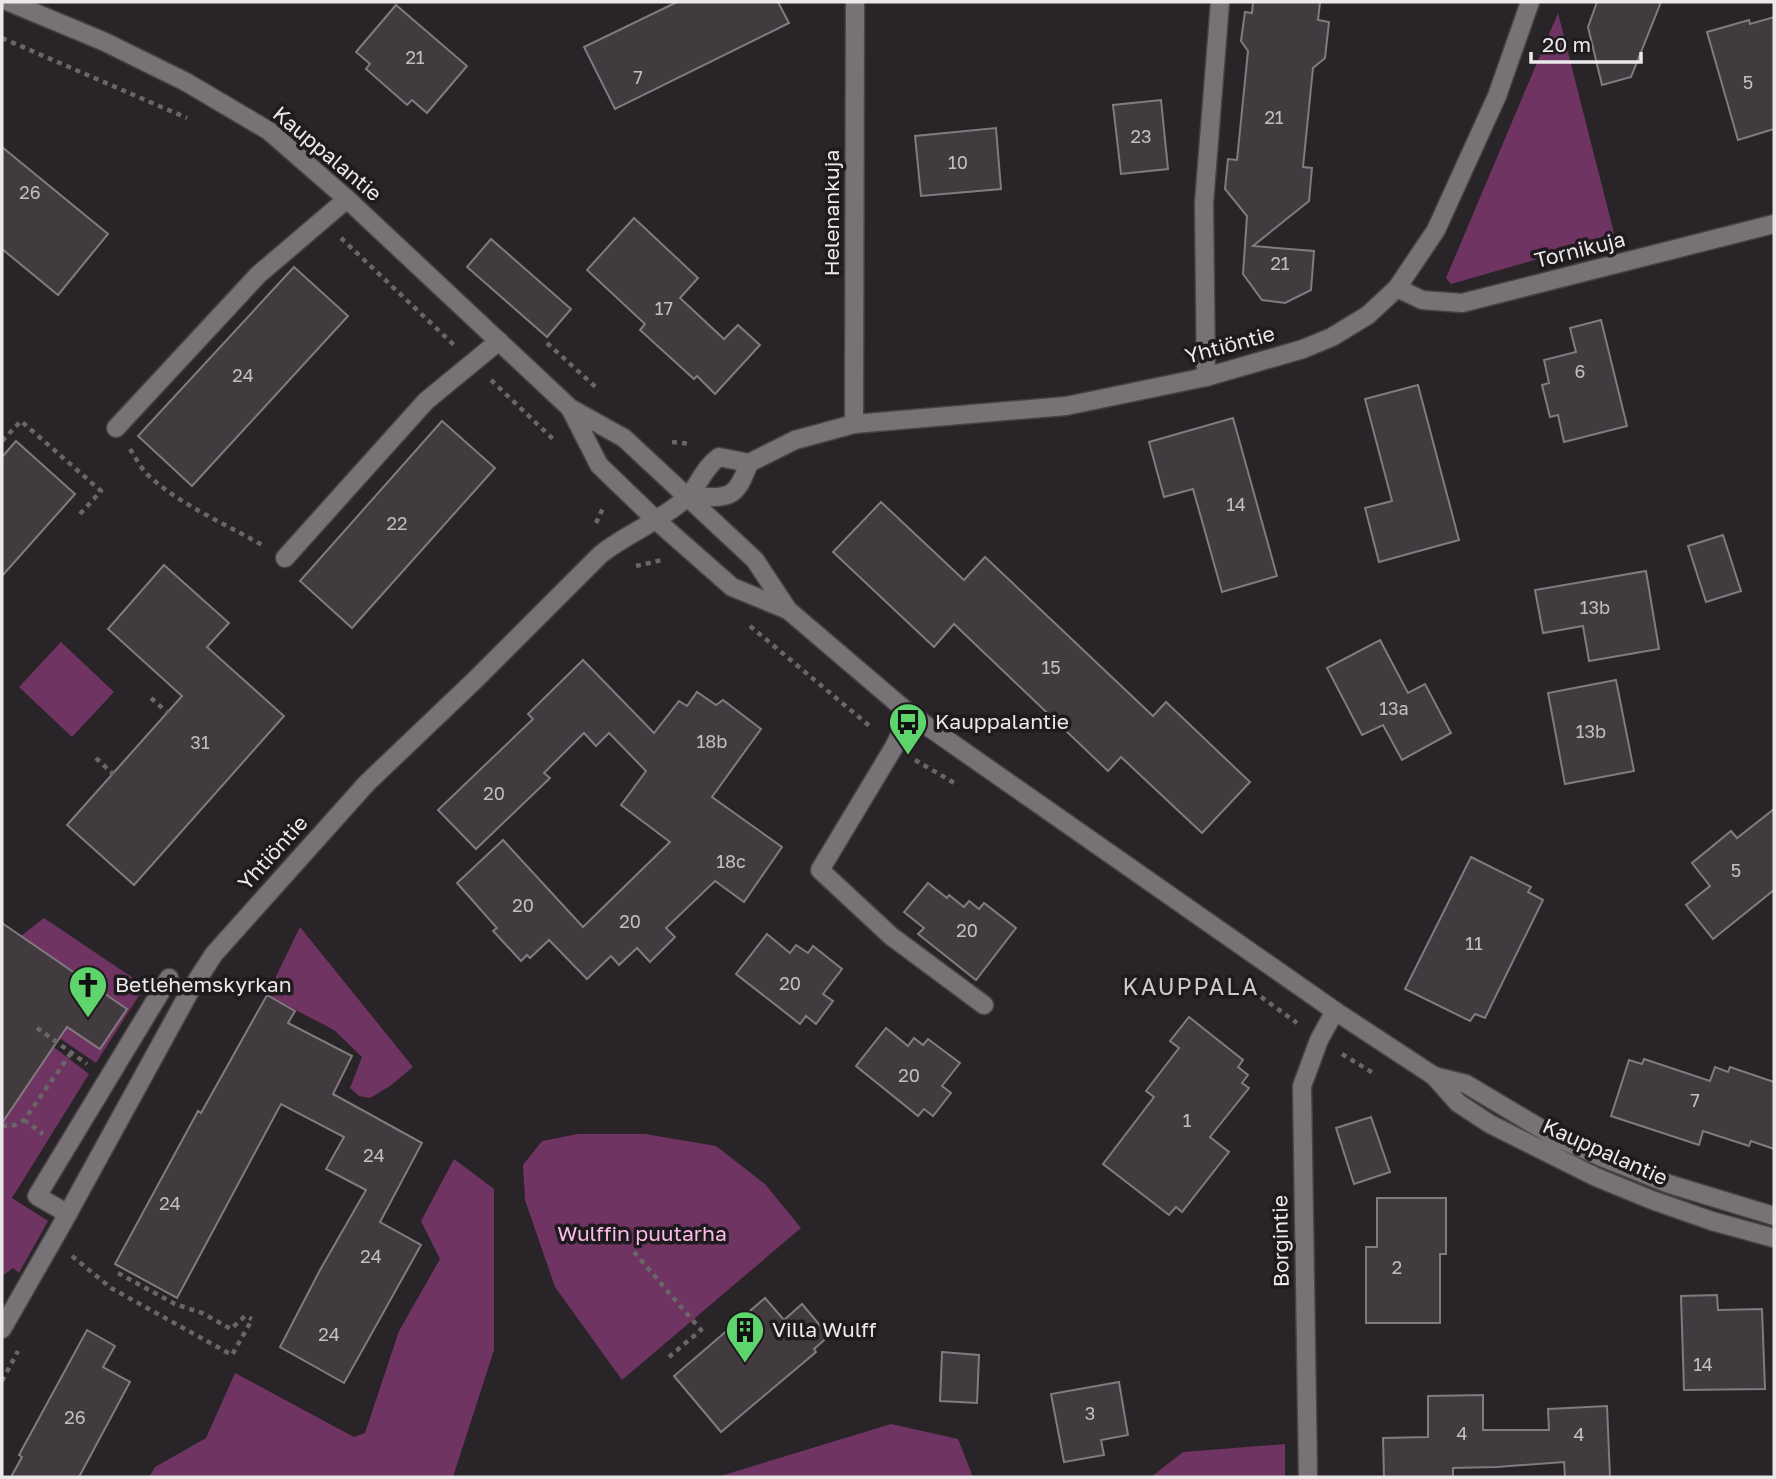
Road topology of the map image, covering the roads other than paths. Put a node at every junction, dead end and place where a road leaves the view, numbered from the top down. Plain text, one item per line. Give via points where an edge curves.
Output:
1 (9, 2) edge
2 (855, 2) edge
3 (1220, 2) edge
4 (1530, 2) edge
5 (347, 199) junction
6 (1774, 224) edge
7 (1397, 288) junction
8 (499, 341) junction
9 (1206, 377) junction
10 (570, 408) junction
11 (853, 424) junction
12 (116, 428) road end
13 (749, 463) junction
14 (687, 497) junction
15 (657, 522) junction
16 (285, 558) road end
17 (788, 610) junction
18 (910, 714) junction
19 (169, 978) dead end
20 (984, 1005) dead end
21 (1335, 1011) junction
22 (1434, 1076) junction
23 (68, 1214) junction
24 (1774, 1216) edge
25 (1774, 1238) edge
26 (2, 1329) edge
27 (1308, 1477) edge

1 - 5 street, Kauppalantie via 186,82 269,131
2 - 11 street, Helenankuja
3 - 9 street via 1204,203
4 - 7 street, Yhtiöntie via 1497,96 1436,230
5 - 8 street, Kauppalantie
5 - 12 street via 258,275
6 - 7 street, Tornikuja via 1462,303 1422,300
7 - 9 street, Yhtiöntie via 1368,315 1332,337
8 - 10 street, Kauppalantie
8 - 16 street via 426,401
9 - 11 street, Yhtiöntie via 1066,406
10 - 14 street, Kauppalantie via 624,438
10 - 15 street, Kauppalantie via 599,465
11 - 13 street, Yhtiöntie via 795,440
13 - 14 street via 740,487 727,496
13 - 14 street, Yhtiöntie via 719,457
14 - 15 street, Yhtiöntie
14 - 17 street, Kauppalantie via 755,560
15 - 17 street, Kauppalantie via 732,587
15 - 23 street, Yhtiöntie via 601,554 367,783 214,954
17 - 18 street, Kauppalantie
18 - 20 street via 820,870 891,936
18 - 21 street, Kauppalantie
19 - 23 street via 37,1196
21 - 22 street, Kauppalantie
21 - 27 street, Borgintie via 1301,1086
22 - 24 street, Kauppalantie via 1466,1084 1555,1137 1606,1159
22 - 25 street, Kauppalantie via 1458,1103 1490,1124 1596,1177
23 - 26 street, Yhtiöntie

